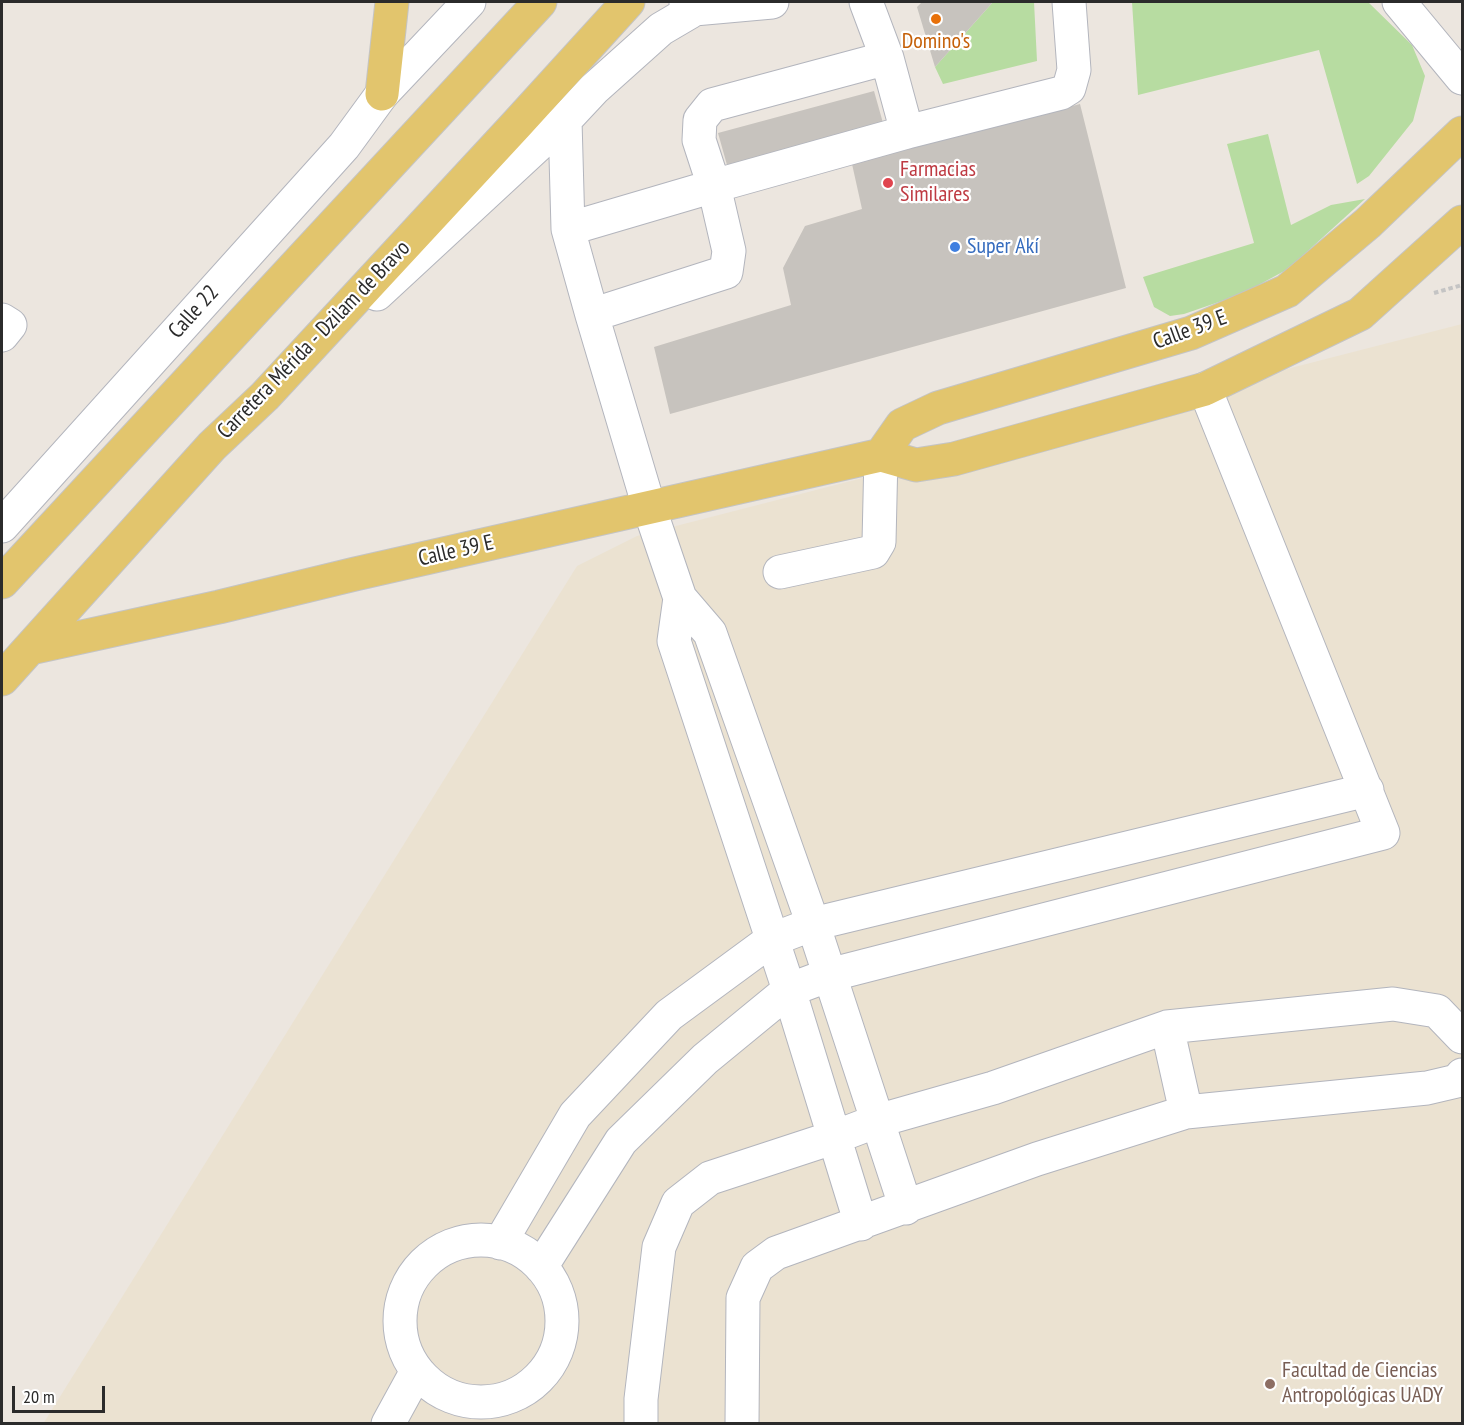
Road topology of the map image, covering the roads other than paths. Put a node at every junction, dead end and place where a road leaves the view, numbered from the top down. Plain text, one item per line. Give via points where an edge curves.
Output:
1 (392, 2) edge
2 (469, 2) edge
3 (540, 2) edge
4 (628, 2) edge
5 (772, 2) edge
6 (866, 2) edge
7 (1069, 2) edge
8 (1399, 2) edge
9 (684, 9) edge
10 (887, 58) junction
11 (1462, 78) edge
12 (382, 94) junction
13 (565, 120) junction
14 (907, 132) junction
15 (1462, 133) edge
16 (714, 186) junction
17 (1462, 222) edge
18 (568, 229) junction
19 (592, 315) junction
20 (2, 320) edge
21 (2, 335) edge
22 (1205, 389) junction
23 (265, 396) junction
24 (881, 455) junction
25 (649, 507) junction
26 (2, 526) edge
27 (780, 572) dead end
28 (2, 582) edge
29 (680, 598) junction
30 (31, 648) junction
31 (2, 679) edge
32 (1367, 790) junction
33 (813, 924) junction
34 (771, 940) junction
35 (830, 975) junction
36 (789, 990) junction
37 (1167, 1027) junction
38 (1462, 1037) edge
39 (1462, 1075) edge
40 (1186, 1112) junction
41 (877, 1121) junction
42 (835, 1137) junction
43 (906, 1208) junction
44 (861, 1224) junction
45 (500, 1243) junction
46 (542, 1267) junction
47 (417, 1371) junction
48 (458, 1412) edge
49 (388, 1424) edge
50 (641, 1424) edge
51 (742, 1424) edge

1 - 12 main road, Calle 22
2 - 12 street, Calle 22
3 - 28 main road
4 - 23 main road, Carretera Mérida - Dzilam de Bravo
5 - 9 street
6 - 10 street
7 - 14 street via 1074,70 1069,88
8 - 11 street
9 - 13 street
10 - 14 street
10 - 16 street via 712,105 700,120 699,140
12 - 26 street, Calle 22 via 344,146
13 - 18 street
13 - 23 street
14 - 16 street
15 - 24 main road, Calle 39 E via 1368,223 1287,291 1191,333 938,408 902,425
16 - 18 street
16 - 19 street via 729,252 726,272
17 - 22 main road, Calle 39 E via 1360,314
18 - 19 street
19 - 25 street
20 - 21 street via 10,325
22 - 24 main road, Calle 39 E via 954,459 916,465
22 - 32 street
23 - 30 main road, Carretera Mérida - Dzilam de Bravo via 212,446
24 - 25 main road, Calle 39 E
24 - 27 street via 879,542 873,552
25 - 29 street
25 - 30 main road, Calle 39 E
29 - 33 street via 710,633
29 - 34 street via 674,641
30 - 31 main road, Carretera Mérida - Dzilam de Bravo
32 - 33 street
32 - 35 street via 1383,833
33 - 34 street
33 - 35 street
34 - 36 street
34 - 45 street via 669,1016 575,1115
35 - 36 street
35 - 41 street
36 - 42 street
36 - 46 street via 705,1059 621,1141
37 - 38 street via 1393,1004 1437,1011
37 - 40 street
37 - 41 street via 993,1088
39 - 40 street via 1461,1080 1427,1088
40 - 43 street via 1037,1159
41 - 42 street
41 - 43 street
42 - 44 street
42 - 50 street via 710,1178 678,1203 659,1247
43 - 44 street
44 - 51 street via 776,1253 757,1267 743,1298
45 - 46 street via 512,1245
45 - 47 street via 465,1240 439,1251 417,1270 404,1294 399,1322 403,1346
46 - 48 street via 554,1283 563,1309 562,1338 556,1355 540,1378 516,1395
47 - 48 street
47 - 49 street

